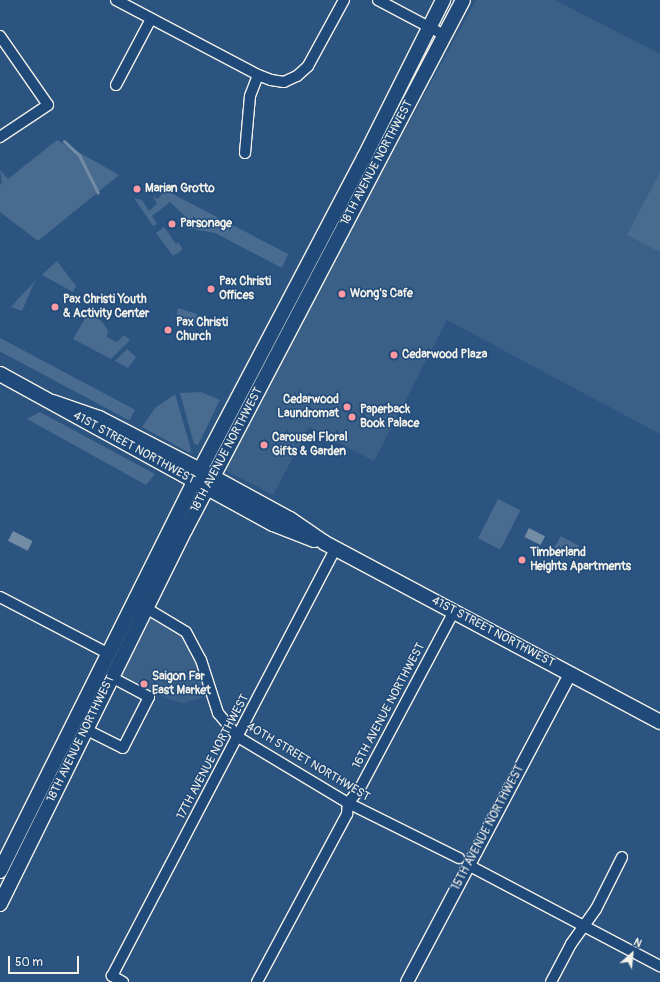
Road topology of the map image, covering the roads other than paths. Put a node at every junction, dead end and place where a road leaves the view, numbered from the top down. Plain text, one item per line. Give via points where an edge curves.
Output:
1 (116, 0) edge
2 (344, 0) edge
3 (378, 0) edge
4 (443, 0) edge
5 (463, 0) edge
6 (151, 19) junction
7 (428, 27) junction
8 (444, 35) junction
9 (0, 36) edge
10 (258, 75) junction
11 (116, 84) dead end
12 (0, 137) edge
13 (245, 153) dead end
14 (0, 374) edge
15 (198, 476) junction
16 (211, 483) junction
17 (330, 546) junction
18 (0, 597) edge
19 (141, 605) junction
20 (454, 611) junction
21 (109, 654) junction
22 (570, 674) junction
23 (111, 677) junction
24 (660, 722) edge
25 (85, 729) junction
26 (238, 737) junction
27 (348, 803) junction
28 (622, 857) dead end
29 (459, 858) dead end
30 (470, 866) junction
31 (0, 871) edge
32 (0, 904) edge
33 (584, 925) junction
34 (660, 966) edge
35 (123, 982) edge
36 (257, 982) edge
37 (407, 982) edge
38 (551, 982) edge

1 - 6 street
2 - 10 street via 316,54 298,76 284,82
3 - 7 street
4 - 7 main road, 18TH AVENUE NORTHWEST
5 - 8 main road, 18TH AVENUE NORTHWEST
6 - 10 street
6 - 11 street
7 - 8 street
7 - 15 main road, 18TH AVENUE NORTHWEST via 360,165
8 - 16 main road, 18TH AVENUE NORTHWEST
9 - 12 street via 48,105
10 - 13 street via 250,96
14 - 15 main road, 41ST STREET NORTHWEST via 53,402 119,427
15 - 16 main road, 41ST STREET NORTHWEST
15 - 19 main road, 18TH AVENUE NORTHWEST
16 - 17 main road, 41ST STREET NORTHWEST via 290,519
16 - 19 main road, 18TH AVENUE NORTHWEST
17 - 20 main road, 41ST STREET NORTHWEST
17 - 26 street, 17TH AVENUE NORTHWEST
18 - 21 street
19 - 21 main road, 18TH AVENUE NORTHWEST
19 - 23 main road, 18TH AVENUE NORTHWEST
19 - 26 street, 40TH STREET NORTHWEST via 186,632 201,660 218,713
20 - 22 main road, 41ST STREET NORTHWEST
20 - 27 street, 16TH AVENUE NORTHWEST via 359,790
21 - 31 main road, 18TH AVENUE NORTHWEST
22 - 24 main road, 41ST STREET NORTHWEST
22 - 30 street, 15TH AVENUE NORTHWEST
23 - 25 main road, 18TH AVENUE NORTHWEST
23 - 25 street via 149,697 123,748
25 - 32 main road, 18TH AVENUE NORTHWEST
26 - 27 street, 40TH STREET NORTHWEST
26 - 35 street, 17TH AVENUE NORTHWEST via 112,976
27 - 29 street, 40TH STREET NORTHWEST
27 - 36 street, 16TH AVENUE NORTHWEST via 347,814
28 - 33 street via 596,909
30 - 33 street
30 - 37 street, 15TH AVENUE NORTHWEST
33 - 34 street
33 - 38 street

